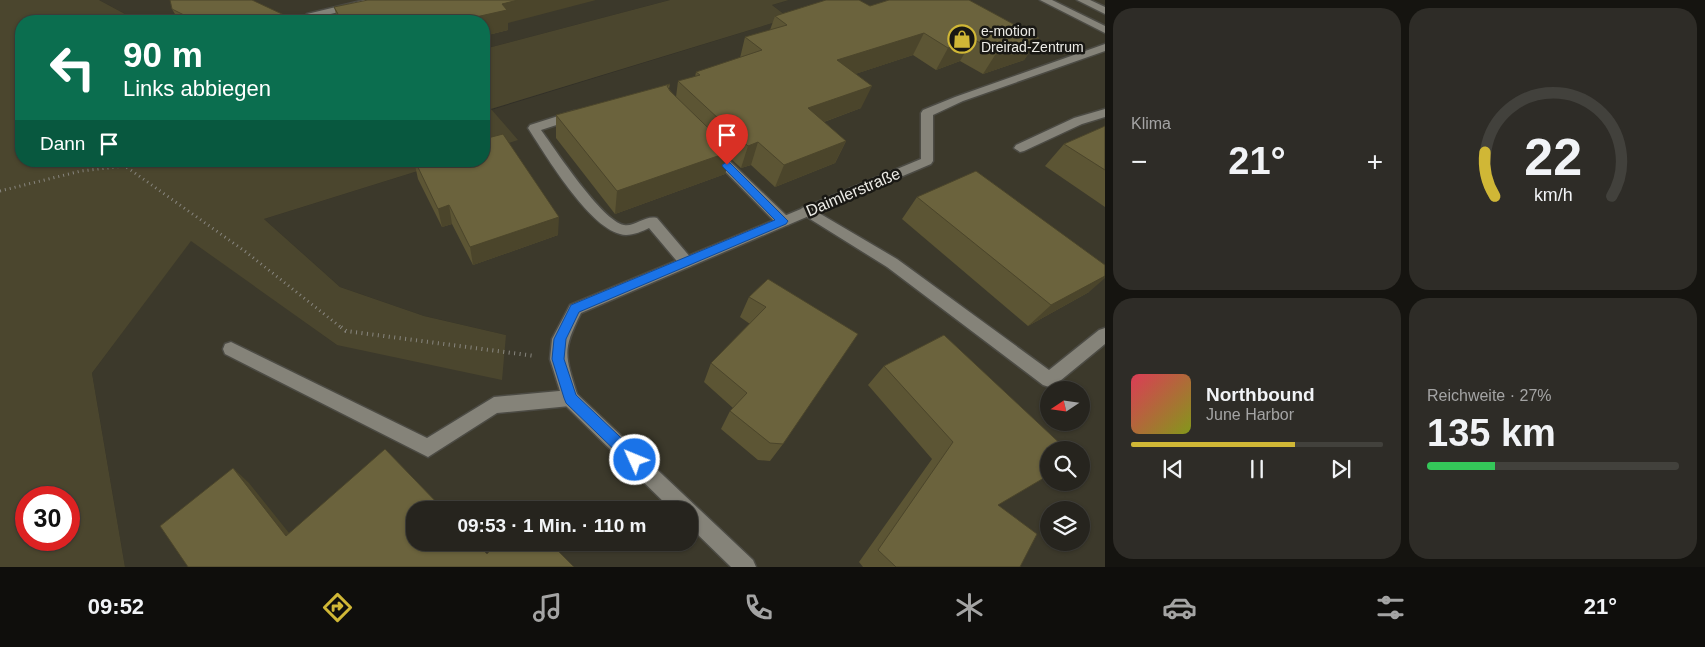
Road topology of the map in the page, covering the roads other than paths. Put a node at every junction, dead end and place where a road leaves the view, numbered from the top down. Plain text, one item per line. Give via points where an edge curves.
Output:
1 (377, 0) edge
2 (1045, 0) edge
3 (1082, 0) edge
4 (1105, 11) edge
5 (314, 15) edge
6 (1105, 30) edge
7 (1105, 47) edge
8 (582, 112) edge
9 (1105, 113) edge
10 (706, 144) edge
11 (1020, 148) dead end
12 (807, 211) junction
13 (783, 221) junction
14 (686, 262) junction
15 (1105, 335) edge
16 (232, 349) dead end
17 (570, 398) junction
18 (677, 501) edge
19 (698, 521) edge
20 (746, 567) edge

1 - 5 street
2 - 6 street
3 - 4 street
7 - 12 street, Daimlerstraße via 927,112 927,160
8 - 14 street via 534,128 609,226 633,229 652,222
9 - 11 street via 1078,121
10 - 13 street
12 - 13 street, Daimlerstraße
12 - 15 street via 892,263 1049,380
13 - 14 street, Daimlerstraße
14 - 17 street, Daimlerstraße via 575,309 560,339 558,359
16 - 17 street via 428,448 494,405
17 - 18 street, Daimlerstraße
19 - 20 street

